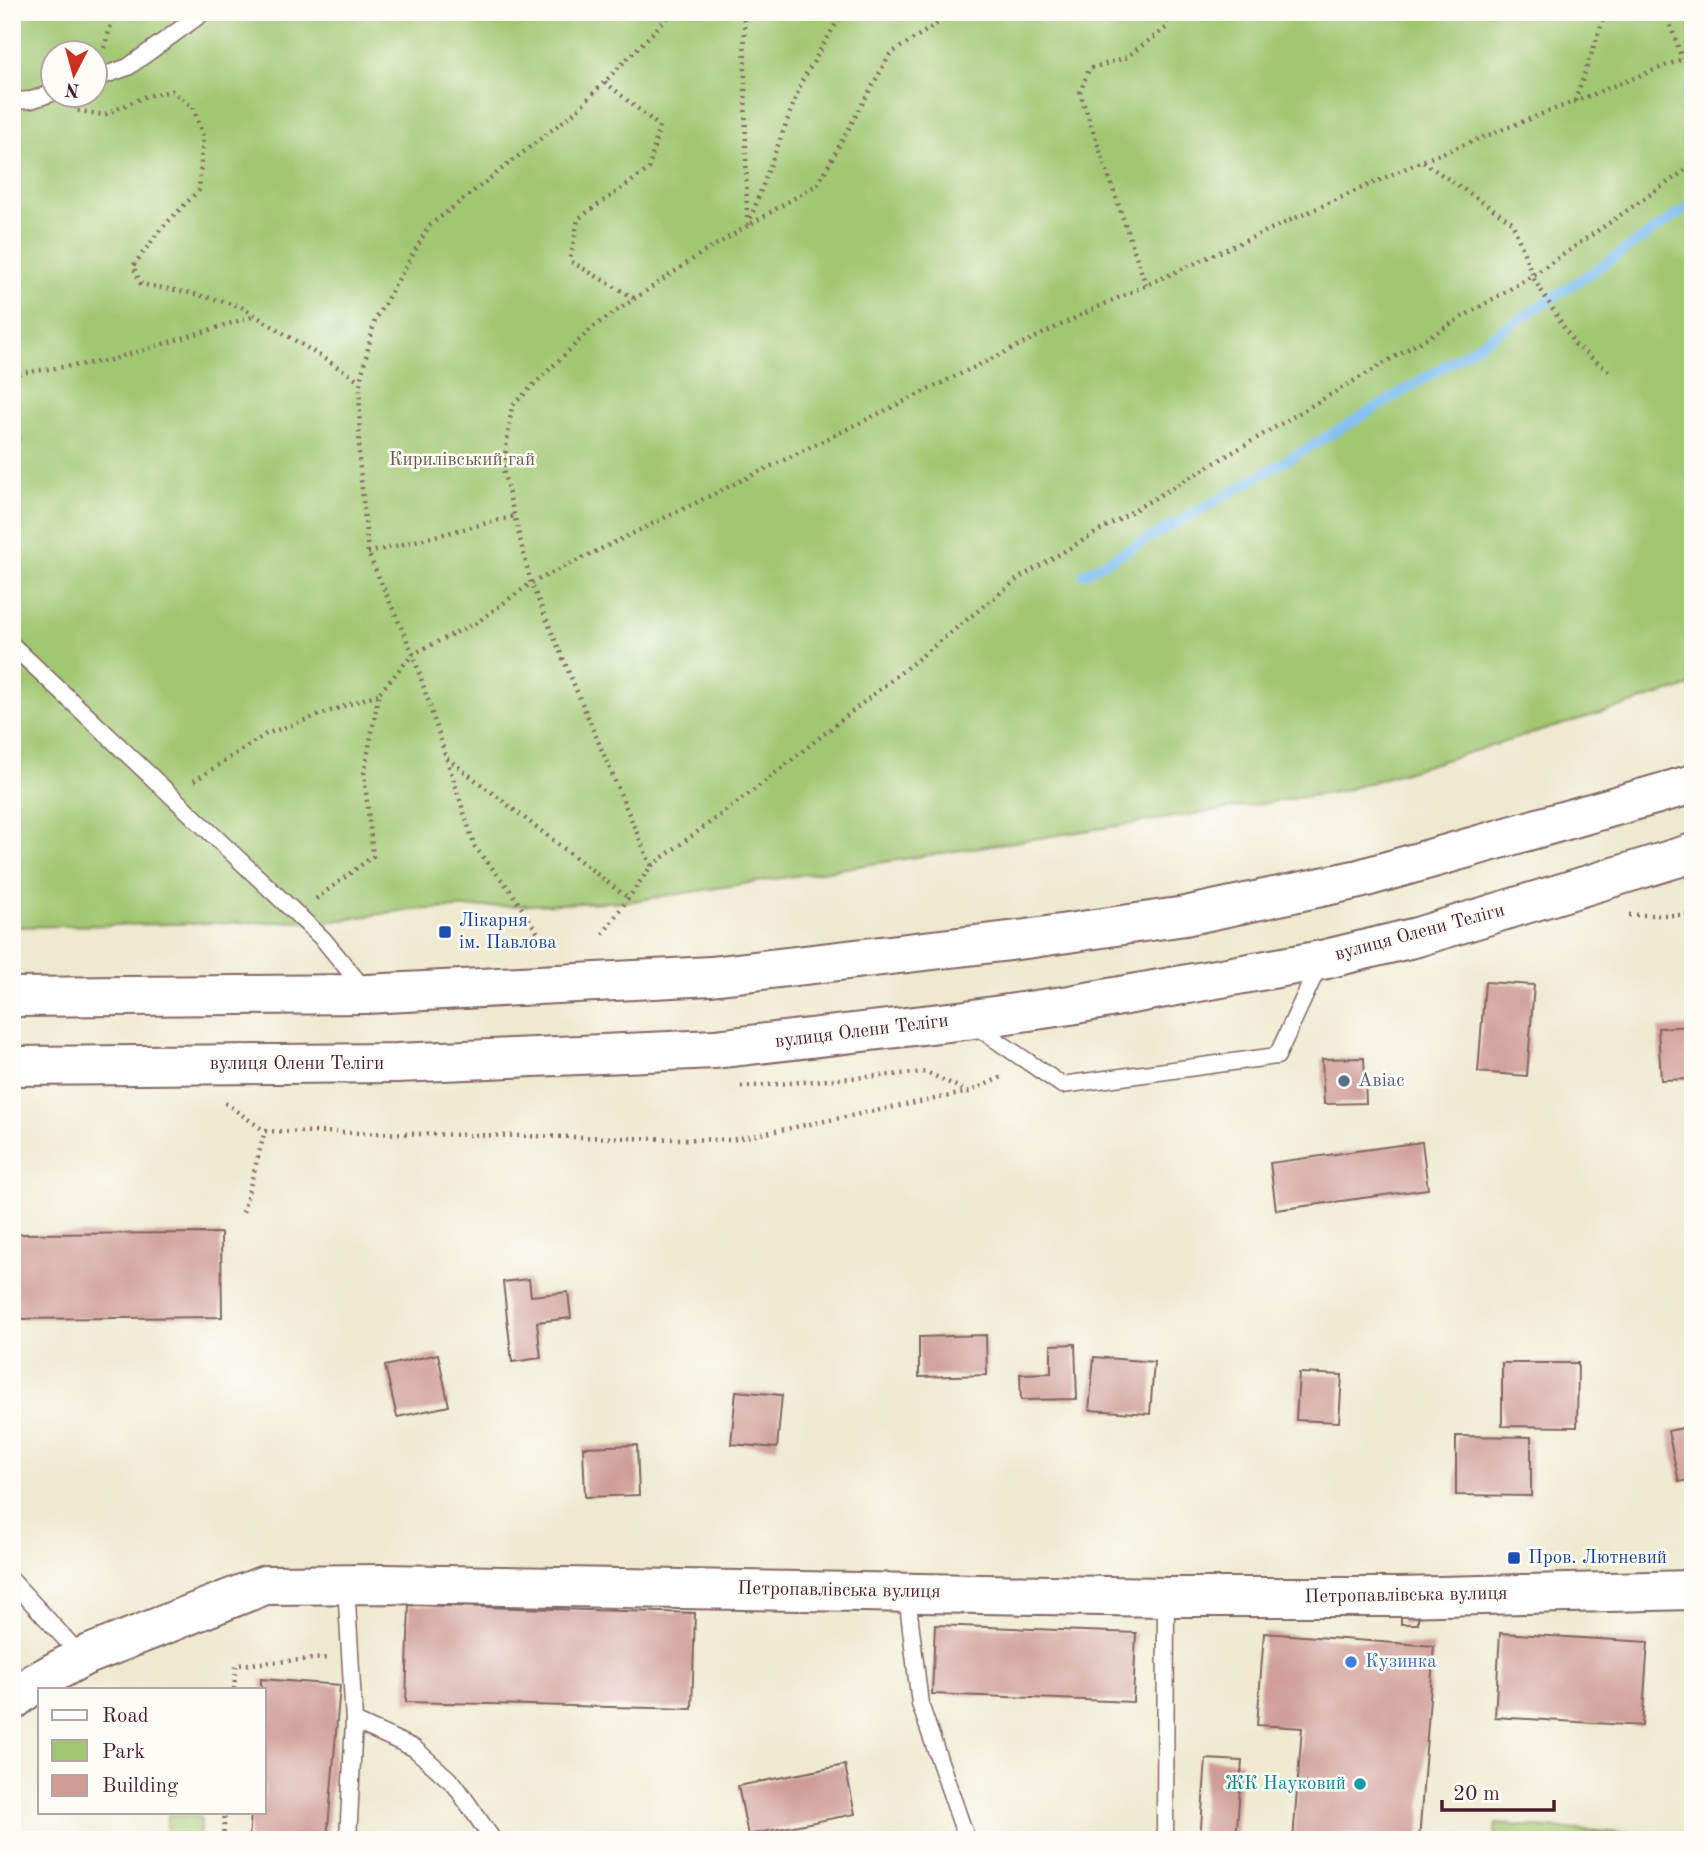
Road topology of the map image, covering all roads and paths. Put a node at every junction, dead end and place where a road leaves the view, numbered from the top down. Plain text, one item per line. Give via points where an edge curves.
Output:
1 (115, 12) edge
2 (204, 12) edge
3 (673, 12) edge
4 (744, 12) edge
5 (843, 12) edge
6 (955, 12) edge
7 (1169, 12) edge
8 (1606, 12) edge
9 (1666, 12) edge
10 (107, 38) edge
11 (1693, 55) edge
12 (1682, 60) junction
13 (108, 74) edge
14 (605, 82) junction
15 (38, 98) edge
16 (12, 101) edge
17 (1575, 102) junction
18 (75, 108) edge
19 (1422, 161) junction
20 (1693, 165) edge
21 (747, 226) junction
22 (1533, 278) junction
23 (1146, 285) junction
24 (634, 299) junction
25 (256, 316) junction
26 (1610, 372) dead end
27 (12, 374) edge
28 (360, 381) junction
29 (515, 516) junction
30 (368, 553) junction
31 (531, 583) junction
32 (12, 645) edge
33 (413, 654) junction
34 (379, 693) junction
35 (446, 758) junction
36 (1693, 784) edge
37 (171, 796) junction
38 (1693, 853) edge
39 (651, 866) junction
40 (629, 898) junction
41 (296, 914) junction
42 (1626, 915) dead end
43 (1693, 915) edge
44 (603, 934) dead end
45 (541, 937) dead end
46 (1322, 960) junction
47 (367, 994) junction
48 (12, 997) edge
49 (966, 1020) junction
50 (1032, 1064) junction
51 (12, 1066) edge
52 (223, 1102) dead end
53 (265, 1131) junction
54 (243, 1212) dead end
55 (12, 1581) edge
56 (346, 1584) junction
57 (1693, 1590) edge
58 (908, 1591) junction
59 (1166, 1597) junction
60 (350, 1656) junction
61 (82, 1657) junction
62 (234, 1688) edge
63 (12, 1701) edge
64 (354, 1721) junction
65 (225, 1814) edge
66 (223, 1840) edge
67 (348, 1840) edge
68 (493, 1840) edge
69 (967, 1840) edge
70 (1165, 1840) edge

1 - 10 path
2 - 13 lane via 128,67
3 - 14 path
4 - 21 path
5 - 21 path via 802,81
6 - 21 path via 890,54 818,184
7 - 23 path via 1166,28 1125,58 1088,69 1080,93
8 - 17 path
9 - 12 path
11 - 12 path
12 - 17 path
14 - 24 path via 659,126 649,169 578,219 570,261
14 - 28 path via 576,111 429,226 375,320
15 - 16 lane
17 - 19 path
18 - 25 path via 104,115 146,96 172,91 193,107 203,136 198,190 133,266 141,284 240,306
19 - 22 path via 1512,222
19 - 23 path
20 - 22 path
21 - 24 path
22 - 26 path via 1575,345
22 - 39 path via 1020,578
23 - 31 path
24 - 29 path via 593,327 512,406 503,470
25 - 27 path via 107,360
25 - 28 path
28 - 30 path via 359,458
29 - 30 path
29 - 31 path
30 - 33 path
31 - 33 path via 479,621
31 - 39 path
32 - 37 lane
33 - 34 path
33 - 35 path
34 - 37 path via 266,734
34 - 41 path via 365,774 373,856
35 - 40 path
35 - 45 path via 475,846
36 - 47 main road via 1359,879 1185,915 1026,939 711,976
37 - 41 lane
38 - 46 main road, вулиця Олени Теліги via 1417,937
39 - 40 path
40 - 44 path
41 - 47 lane via 323,939
42 - 43 path
46 - 49 main road, вулиця Олени Теліги
46 - 50 lane via 1277,1056 1062,1085
47 - 48 main road
49 - 50 lane
49 - 51 main road, вулиця Олени Теліги via 701,1049 397,1063
50 - 53 path via 969,1092 731,1140
52 - 53 path
53 - 54 path
55 - 61 lane
56 - 58 main road, Петропавлівська вулиця
56 - 60 lane
56 - 61 main road, Петропавлівська вулиця via 265,1585
57 - 59 main road, Петропавлівська вулиця
58 - 59 main road, Петропавлівська вулиця
58 - 69 lane via 920,1704
59 - 70 lane
60 - 62 path via 236,1665
60 - 64 lane
61 - 63 main road, Петропавлівська вулиця
64 - 67 lane
64 - 68 lane via 414,1748 455,1785
65 - 66 path

